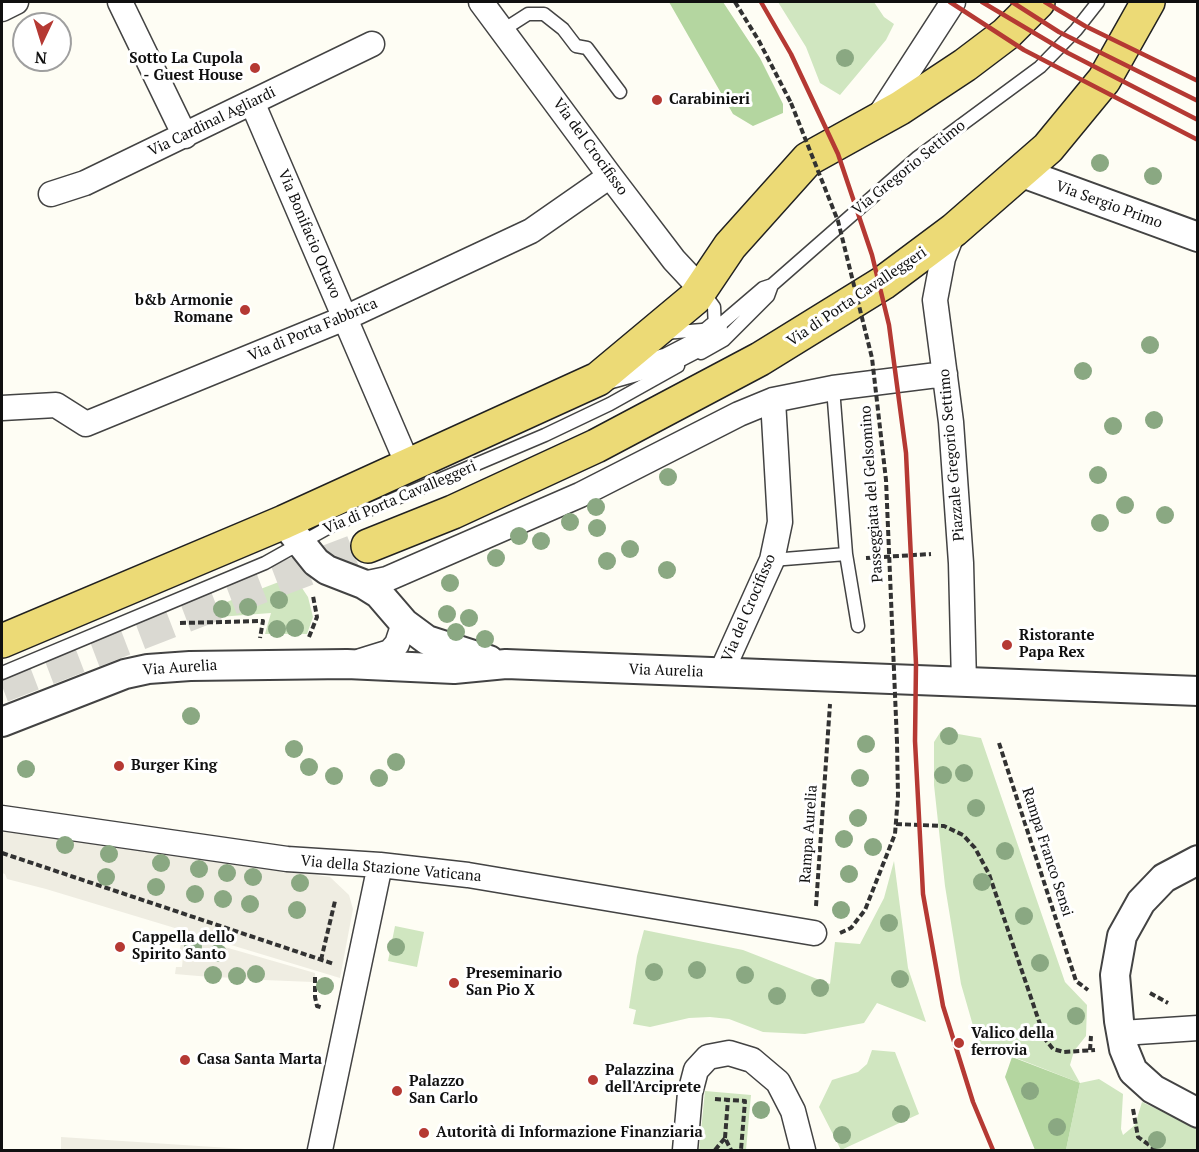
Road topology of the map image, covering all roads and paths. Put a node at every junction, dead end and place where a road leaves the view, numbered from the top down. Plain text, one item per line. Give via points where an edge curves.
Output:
1 (16, 2) edge
2 (120, 2) edge
3 (482, 2) edge
4 (735, 2) edge
5 (953, 2) edge
6 (1038, 2) edge
7 (1098, 2) edge
8 (1148, 2) edge
9 (2, 9) edge
10 (503, 30) junction
11 (372, 44) dead end
12 (620, 92) dead end
13 (252, 102) junction
14 (876, 122) junction
15 (185, 136) junction
16 (1020, 172) junction
17 (610, 176) junction
18 (51, 194) dead end
19 (954, 230) junction
20 (1197, 237) edge
21 (772, 285) junction
22 (702, 290) junction
23 (345, 318) junction
24 (715, 328) junction
25 (655, 334) junction
26 (945, 374) junction
27 (598, 379) junction
28 (833, 388) junction
29 (772, 400) junction
30 (2, 408) edge
31 (408, 465) junction
32 (292, 533) junction
33 (368, 546) tunnel mouth
34 (846, 554) junction
35 (931, 554) dead end
36 (869, 558) dead end
37 (772, 560) junction
38 (363, 584) junction
39 (310, 589) dead end
40 (171, 622) dead end
41 (404, 623) junction
42 (858, 626) dead end
43 (266, 639) dead end
44 (2, 640) edge
45 (307, 640) dead end
46 (347, 664) junction
47 (506, 664) junction
48 (2, 673) edge
49 (721, 673) junction
50 (964, 683) junction
51 (1197, 691) edge
52 (2, 722) edge
53 (828, 736) dead end
54 (999, 743) dead end
55 (2, 818) edge
56 (896, 824) junction
57 (2, 853) edge
58 (1197, 860) edge
59 (380, 865) junction
60 (335, 901) dead end
61 (814, 933) junction
62 (321, 960) junction
63 (1072, 969) dead end
64 (333, 970) dead end
65 (1150, 993) dead end
66 (1177, 1004) dead end
67 (1197, 1028) edge
68 (1122, 1033) junction
69 (1090, 1050) dead end
70 (712, 1098) dead end
71 (728, 1100) junction
72 (1197, 1113) edge
73 (724, 1138) junction
74 (320, 1150) edge
75 (684, 1150) edge
76 (715, 1150) edge
77 (731, 1150) edge
78 (741, 1150) edge
79 (803, 1150) edge

1 - 9 street
2 - 15 street
3 - 10 street, Via del Crocifisso
4 - 56 path, Passeggiata del Gelsomino, bridge via 764,48 791,103 838,221 872,358 886,480 897,742
5 - 14 street
6 - 14 main road via 978,56
7 - 21 lane, Via Gregorio Settimo via 1040,67 918,157
8 - 16 main road via 1092,96 1062,133
10 - 12 lane via 528,14 544,14 576,46 587,48
10 - 17 street, Via del Crocifisso
11 - 13 street, Via Cardinal Agliardi
13 - 15 street, Via Cardinal Agliardi
13 - 23 street, Via Bonifacio Ottavo
14 - 22 main road via 808,159 730,246
15 - 18 street, Via Cardinal Agliardi via 85,183
16 - 19 main road
16 - 20 street, Via Sergio Primo
17 - 22 street, Via del Crocifisso
17 - 23 street, Via di Porta Fabbrica via 540,226
19 - 26 street, Piazzale Gregorio Settimo via 943,258 935,300
19 - 33 main road, Via di Porta Cavalleggeri via 838,313 760,358 586,451
21 - 24 lane, Via Gregorio Settimo via 763,288
21 - 32 lane, Via di Porta Cavalleggeri via 768,296 724,340 610,404 333,525
22 - 24 lane via 714,308
22 - 25 main road, Via di Porta Cavalleggeri
23 - 30 street, Via di Porta Fabbrica via 86,424 56,405
23 - 31 street, Via Bonifacio Ottavo
24 - 25 lane
24 - 27 street, Via Gregorio Settimo via 707,338 668,360
25 - 27 main road, Via di Porta Cavalleggeri
26 - 28 street
26 - 50 street, Piazzale Gregorio Settimo via 961,562
27 - 31 main road, Via di Porta Cavalleggeri
28 - 29 street
28 - 34 lane
29 - 37 street, Via del Crocifisso via 780,522
29 - 38 street via 580,495 387,579
31 - 32 main road, Via di Porta Cavalleggeri
32 - 38 street via 327,570
32 - 44 main road, Via di Porta Cavalleggeri
32 - 48 lane, Via di Porta Cavalleggeri via 265,563
34 - 37 lane
34 - 42 lane
35 - 36 path
37 - 49 street, Via del Crocifisso
38 - 41 street via 386,600
39 - 45 path via 317,612
40 - 43 path via 263,621 259,637
41 - 46 street via 390,652
41 - 47 street via 437,644
46 - 47 street, Via Aurelia via 454,669
46 - 52 street, Via Aurelia via 190,666 134,671
47 - 49 street, Via Aurelia
49 - 50 street, Via Aurelia
50 - 51 street, Via Aurelia
53 - 61 path, Rampa Aurelia
54 - 63 path, Rampa Franco Sensi
55 - 59 street, Via della Stazione Vaticana via 287,860
56 - 61 path, Passeggiata del Gelsomino via 870,901 859,919 844,932
56 - 69 path via 944,826 975,848 989,874 1045,1039 1053,1049 1064,1052
57 - 62 path
58 - 68 street via 1157,884 1127,923 1115,975
59 - 61 street, Via della Stazione Vaticana via 468,875
59 - 74 street
60 - 62 path
62 - 64 path via 335,964
65 - 66 path
67 - 68 street
68 - 72 street via 1129,1065 1137,1076
70 - 71 path
71 - 73 path
71 - 78 path via 745,1101
73 - 76 path
73 - 77 path
75 - 79 street via 696,1070 708,1057 729,1053 752,1060 778,1082 793,1111

